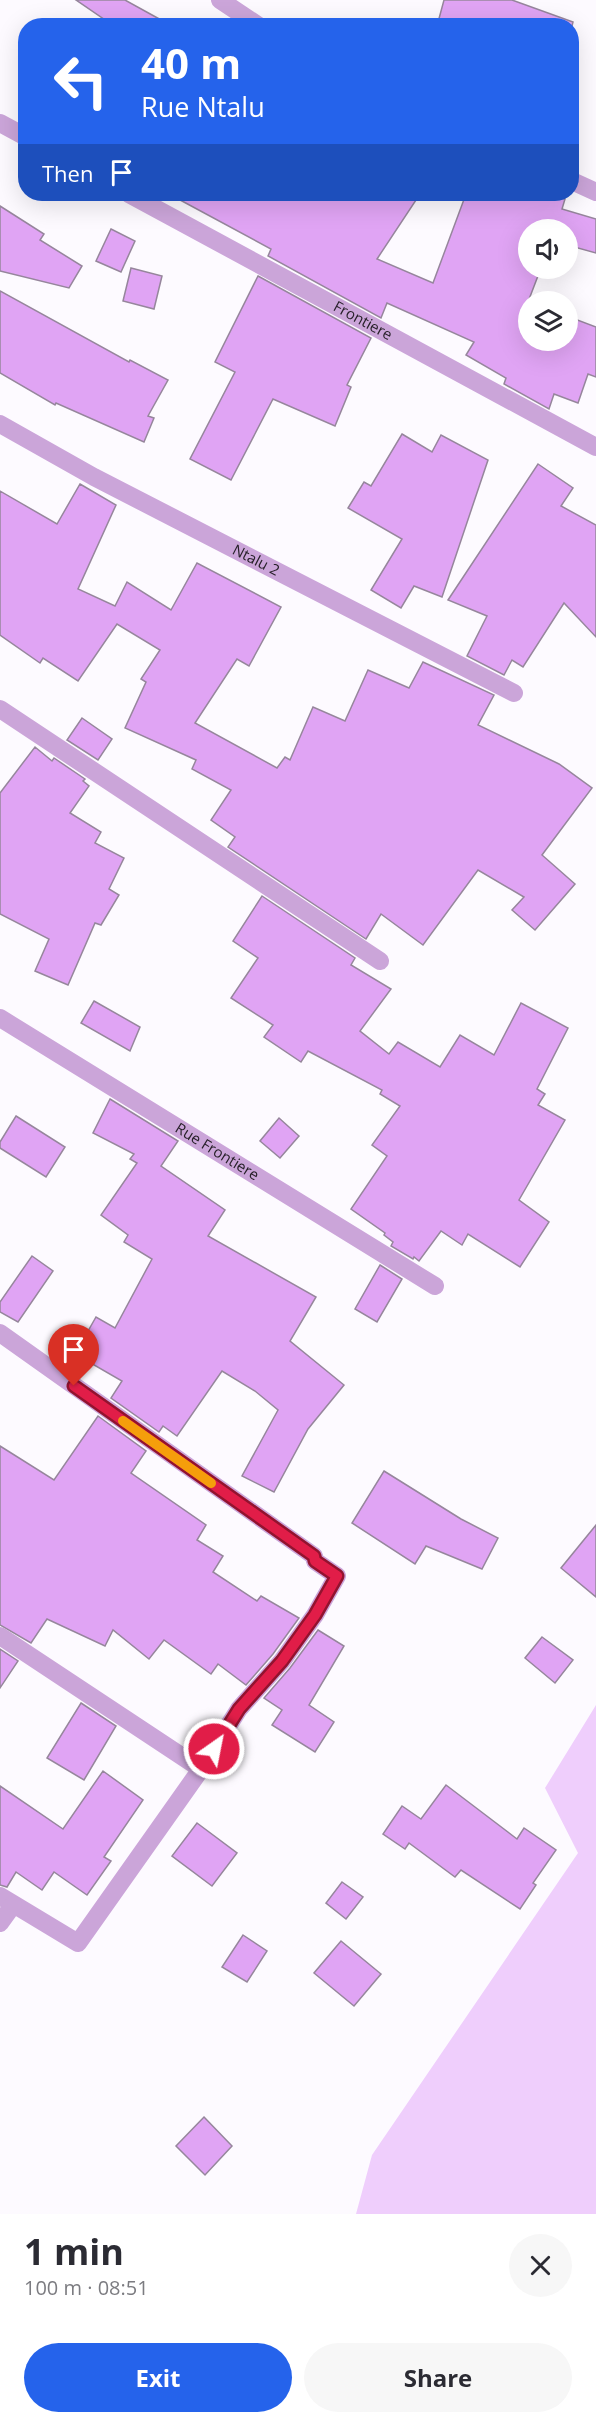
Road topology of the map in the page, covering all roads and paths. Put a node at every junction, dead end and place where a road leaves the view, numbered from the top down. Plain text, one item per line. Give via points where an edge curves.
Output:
1 (220, 0) edge
2 (247, 18) edge
3 (0, 123) edge
4 (18, 133) edge
5 (579, 184) edge
6 (596, 192) edge
7 (142, 201) edge
8 (0, 424) edge
9 (596, 447) edge
10 (514, 693) dead end
11 (0, 709) edge
12 (380, 961) dead end
13 (0, 1018) edge
14 (435, 1286) dead end
15 (0, 1333) edge
16 (0, 1636) edge
17 (201, 1769) junction
18 (7, 1900) edge
19 (0, 1923) edge

1 - 2 street
3 - 4 street
5 - 6 street
7 - 9 street, Frontiere
8 - 10 street, Ntalu 2 via 94,477
11 - 12 street
13 - 14 street, Rue Frontiere
15 - 17 street via 337,1576 315,1615 282,1661 239,1709
16 - 17 street
17 - 18 street via 78,1943
18 - 19 street

